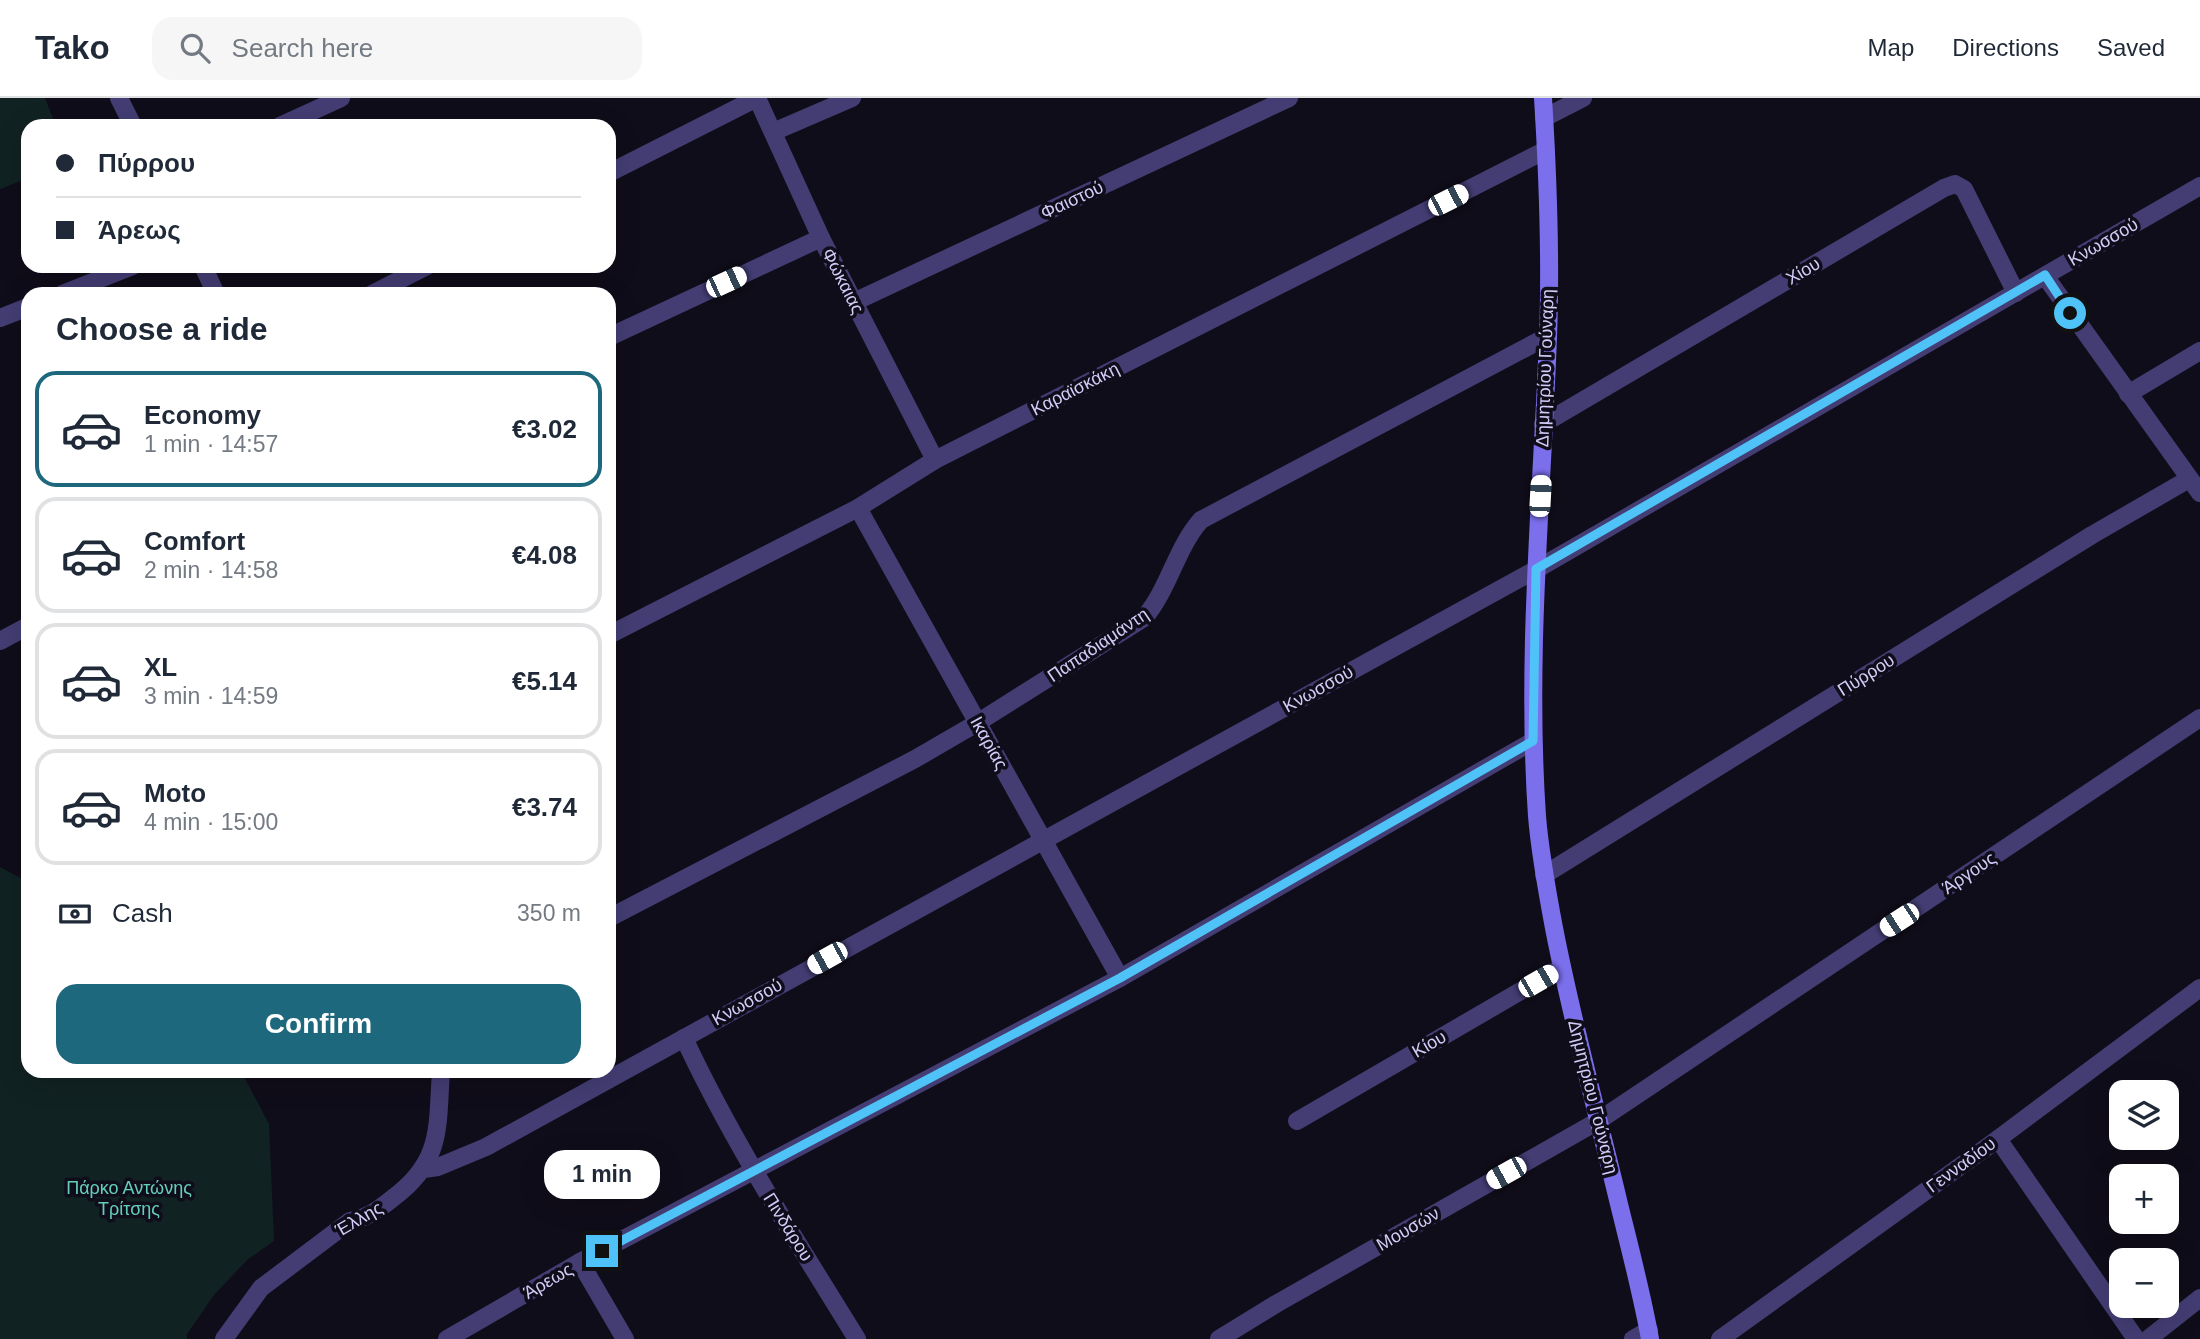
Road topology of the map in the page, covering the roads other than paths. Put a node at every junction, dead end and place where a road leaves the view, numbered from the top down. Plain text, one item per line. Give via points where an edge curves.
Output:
1 (119, 98) edge
2 (341, 98) edge
3 (757, 98) edge
4 (852, 98) edge
5 (1289, 98) edge
6 (1543, 98) edge
7 (1583, 98) edge
8 (1544, 118) junction
9 (130, 119) edge
10 (295, 119) edge
11 (773, 132) junction
12 (1546, 150) junction
13 (616, 169) edge
14 (2200, 186) edge
15 (821, 238) junction
16 (115, 273) edge
17 (413, 273) edge
18 (2045, 275) junction
19 (80, 287) edge
20 (386, 287) edge
21 (2015, 293) junction
22 (853, 302) junction
23 (21, 310) edge
24 (0, 318) edge
25 (616, 334) edge
26 (1548, 336) junction
27 (2200, 351) edge
28 (2128, 394) junction
29 (1544, 425) junction
30 (935, 460) junction
31 (2194, 486) edge
32 (858, 508) junction
33 (1536, 569) junction
34 (21, 630) edge
35 (616, 631) edge
36 (0, 641) edge
37 (2200, 718) edge
38 (978, 723) junction
39 (1533, 741) junction
40 (1043, 840) junction
41 (1544, 875) junction
42 (616, 914) edge
43 (1562, 967) junction
44 (1120, 978) junction
45 (2200, 988) edge
46 (684, 1038) junction
47 (616, 1075) edge
48 (440, 1078) edge
49 (611, 1078) edge
50 (1297, 1121) dead end
51 (1598, 1121) junction
52 (1998, 1139) junction
53 (424, 1168) junction
54 (754, 1171) junction
55 (580, 1262) junction
56 (2200, 1298) edge
57 (1644, 1336) edge
58 (224, 1339) edge
59 (447, 1339) edge
60 (625, 1339) edge
61 (857, 1339) edge
62 (1219, 1339) edge
63 (1720, 1339) edge
64 (2136, 1339) edge
65 (2148, 1339) edge

1 - 9 street
2 - 10 street
3 - 11 street, Φώκαιας
3 - 13 street
4 - 11 street
5 - 22 street, Φαιστού
6 - 8 street, Δημητρίου Γούναρη
7 - 8 street
8 - 12 street, Δημητρίου Γούναρη
11 - 15 street, Φώκαιας
12 - 26 street, Δημητρίου Γούναρη
12 - 30 street, Καραϊσκάκη
14 - 18 street, Κνωσσού
15 - 22 street, Φώκαιας
15 - 25 street
16 - 19 street
17 - 20 street
18 - 21 street, Κνωσσού
18 - 28 street, Πύρρου
21 - 29 street, Χίου via 1964,189 1955,184
21 - 33 street, Κνωσσού
22 - 30 street, Φώκαιας
23 - 24 street
26 - 29 street, Δημητρίου Γούναρη
26 - 38 street, Παπαδιαμάντη via 1201,520 1190,532 1157,603 1144,618
27 - 28 street
28 - 31 street, Πύρρου
29 - 33 street, Δημητρίου Γούναρη
30 - 32 street, Καραϊσκάκη
31 - 41 street, Πύρρου via 2091,535
32 - 35 street, Καραϊσκάκη
32 - 38 street, Ικαρίας
33 - 39 street, Δημητρίου Γούναρη
33 - 40 street, Κνωσσού
34 - 36 street
37 - 51 street, Άργους
38 - 40 street, Ικαρίας
38 - 42 street, Παπαδιαμάντη
39 - 41 street, Δημητρίου Γούναρη
39 - 44 street, Άρεως
40 - 44 street, Ικαρίας
40 - 46 street, Κνωσσού
41 - 43 street, Δημητρίου Γούναρη
43 - 50 street, Κίου
43 - 51 street, Δημητρίου Γούναρη
44 - 54 street, Άρεως
45 - 52 street, Γενναδίου
46 - 47 street, Κνωσσού
46 - 54 street, Πινδάρου
48 - 53 street, Έλλης via 435,1139
49 - 53 street, Κνωσσού via 486,1147 438,1167
51 - 57 street, Δημητρίου Γούναρη
51 - 62 street, Μουσών
52 - 63 street, Γενναδίου
52 - 64 street
53 - 58 street, Έλλης via 384,1206 366,1218 350,1220 261,1288
54 - 55 street, Άρεως
54 - 61 street, Πινδάρου
55 - 59 street, Άρεως
55 - 60 street
56 - 65 street

